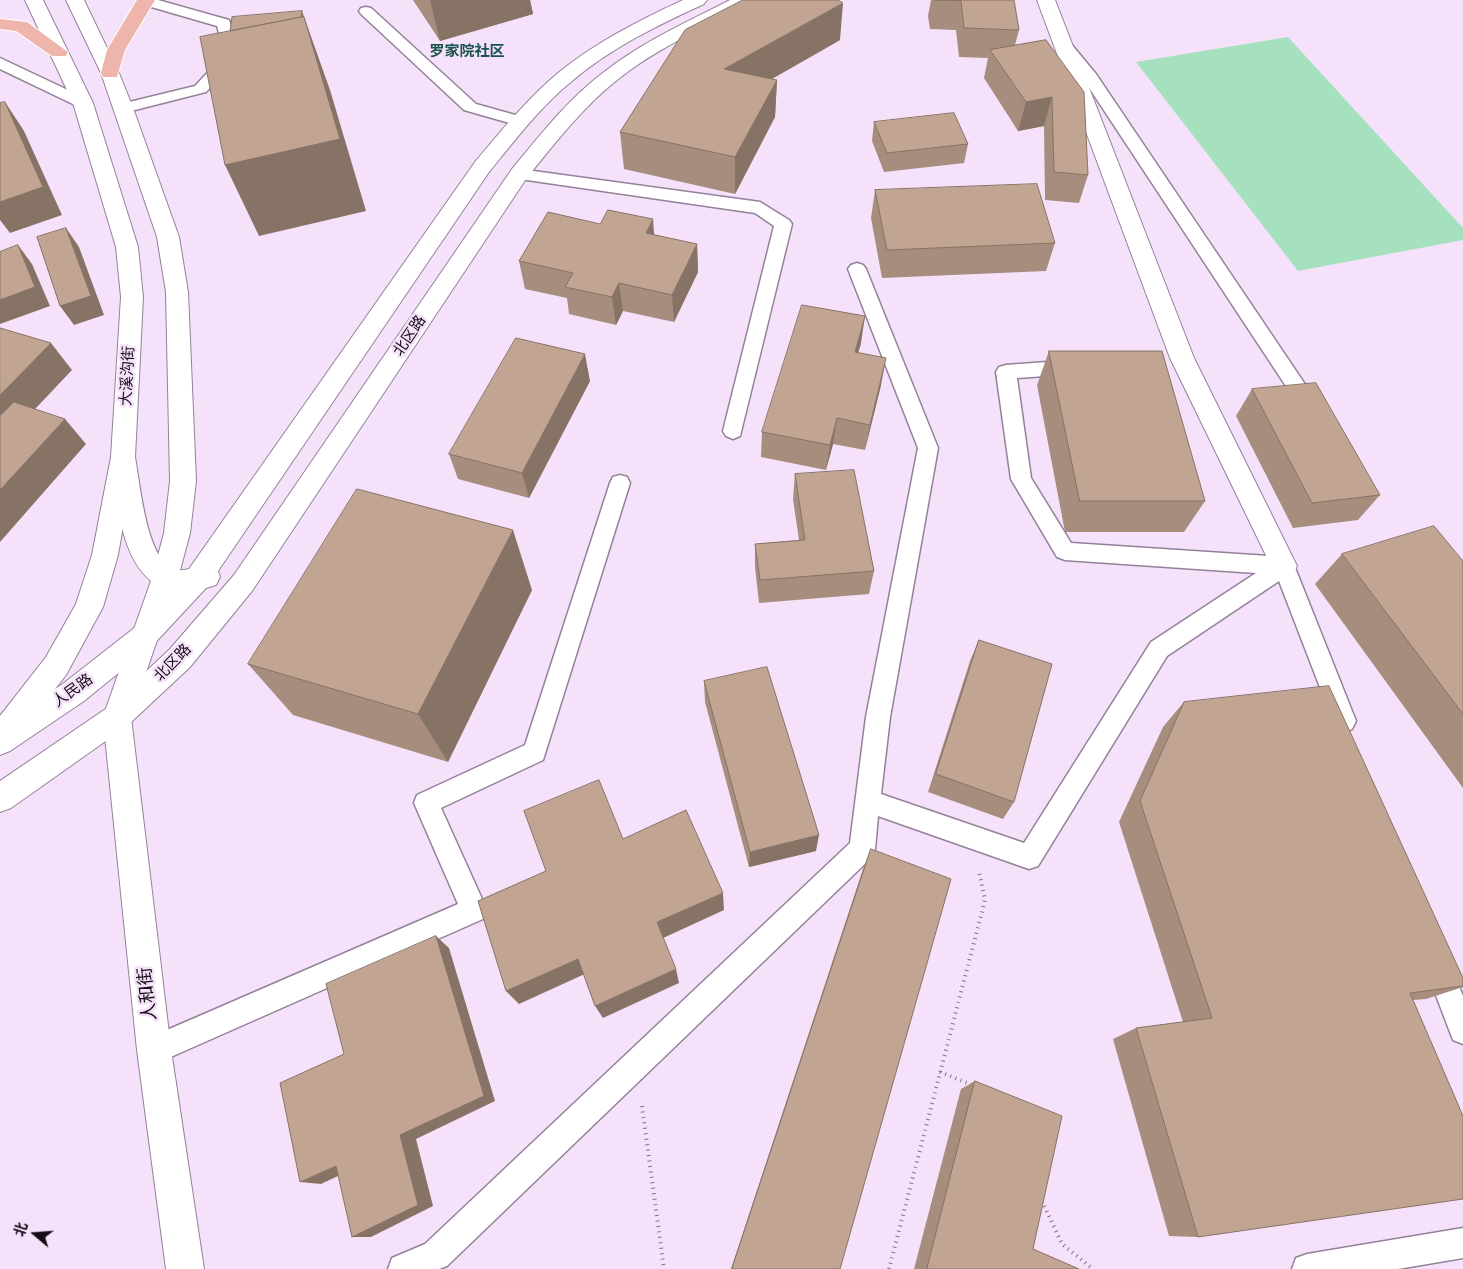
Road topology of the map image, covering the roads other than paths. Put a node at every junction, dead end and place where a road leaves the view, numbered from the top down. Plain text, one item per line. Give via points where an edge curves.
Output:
1 (34, 0) edge
2 (75, 0) edge
3 (146, 0) edge
4 (698, 0) edge
5 (744, 0) edge
6 (1046, 0) edge
7 (366, 11) dead end
8 (0, 24) edge
9 (1059, 38) junction
10 (59, 52) junction
11 (0, 63) edge
12 (110, 73) junction
13 (83, 103) junction
14 (123, 108) junction
15 (520, 120) junction
16 (519, 174) junction
17 (857, 269) dead end
18 (1094, 365) edge
19 (1322, 426) edge
20 (734, 431) dead end
21 (123, 458) junction
22 (620, 483) dead end
23 (294, 510) junction
24 (1284, 566) junction
25 (165, 578) junction
26 (197, 580) junction
27 (143, 636) junction
28 (117, 718) junction
29 (0, 740) edge
30 (1352, 743) edge
31 (0, 798) edge
32 (868, 801) junction
33 (1431, 947) edge
34 (1463, 1030) edge
35 (154, 1050) junction
36 (1463, 1243) edge
37 (185, 1269) edge
38 (403, 1269) edge
39 (1307, 1269) edge

1 - 10 street, 大溪沟街
2 - 12 street
3 - 12 main road via 116,50
3 - 14 lane via 224,23 233,54 200,89
4 - 15 street via 616,43 566,77
5 - 16 street, 北区路 via 639,57 594,90 553,131
6 - 9 street
7 - 15 lane via 470,107
8 - 10 main road via 21,26
9 - 19 lane via 1088,74
9 - 24 street via 1172,359
10 - 13 street, 大溪沟街
11 - 13 lane
12 - 14 street
13 - 21 street, 大溪沟街 via 127,247 132,298
14 - 25 street via 168,237 177,292 183,481 177,534
15 - 26 street via 482,167
16 - 20 lane via 760,208 783,224
16 - 23 street, 北区路
17 - 32 lane via 928,448 878,717
18 - 24 lane via 1006,372 1021,479 1065,550
21 - 25 street via 143,550 152,566
21 - 29 street, 大溪沟街 via 105,555 89,607 56,666
22 - 35 lane via 535,752 426,803 474,910
23 - 26 street via 232,566
23 - 28 street, 北区路 via 243,583 180,658
24 - 30 lane
24 - 32 lane via 1159,649 1028,858
25 - 26 street
25 - 27 street
26 - 27 street
27 - 28 street
27 - 29 street, 人民路 via 74,692
28 - 31 street
28 - 35 street, 人和街
32 - 38 lane via 862,849 436,1255
33 - 34 lane
35 - 37 street, 人和街
36 - 39 lane

